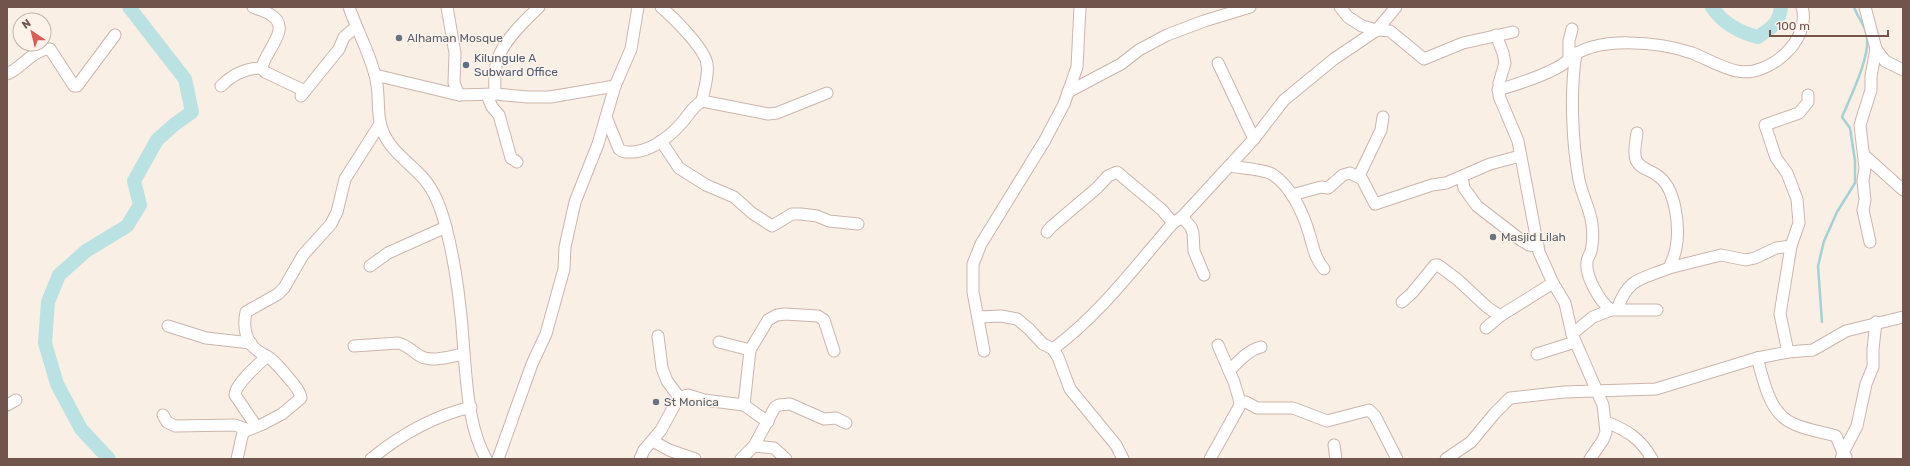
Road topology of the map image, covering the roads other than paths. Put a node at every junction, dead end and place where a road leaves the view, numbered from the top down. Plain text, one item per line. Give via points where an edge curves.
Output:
1 (254, 7) edge
2 (349, 7) edge
3 (447, 7) edge
4 (539, 7) edge
5 (638, 7) edge
6 (1080, 7) edge
7 (1250, 7) edge
8 (1340, 7) edge
9 (1396, 7) edge
10 (1802, 7) edge
11 (1865, 7) edge
12 (667, 9) edge
13 (356, 27) junction
14 (1572, 29) dead end
15 (1377, 30) junction
16 (1513, 32) dead end
17 (115, 35) dead end
18 (1496, 35) junction
19 (1876, 50) junction
20 (1572, 56) junction
21 (1218, 63) dead end
22 (262, 68) junction
23 (1903, 70) edge
24 (7, 74) edge
25 (375, 75) junction
26 (221, 86) dead end
27 (615, 86) junction
28 (1498, 90) junction
29 (1068, 92) junction
30 (827, 93) dead end
31 (491, 94) junction
32 (459, 95) junction
33 (1808, 95) dead end
34 (702, 101) junction
35 (606, 117) junction
36 (1383, 117) dead end
37 (380, 124) junction
38 (1637, 133) dead end
39 (1254, 139) junction
40 (661, 141) junction
41 (1864, 155) junction
42 (1520, 156) junction
43 (517, 162) dead end
44 (1230, 166) junction
45 (1359, 176) junction
46 (1462, 177) junction
47 (1903, 190) edge
48 (1292, 195) junction
49 (1178, 220) junction
50 (858, 224) dead end
51 (446, 227) junction
52 (1047, 232) dead end
53 (1870, 242) dead end
54 (1538, 246) junction
55 (1791, 246) junction
56 (370, 266) dead end
57 (1669, 268) junction
58 (1324, 270) dead end
59 (1204, 275) dead end
60 (1553, 283) junction
61 (1402, 302) dead end
62 (1614, 310) junction
63 (1657, 310) dead end
64 (1500, 316) junction
65 (978, 317) junction
66 (1903, 317) edge
67 (1876, 322) junction
68 (168, 326) dead end
69 (1486, 328) dead end
70 (658, 336) dead end
71 (1574, 338) junction
72 (719, 342) dead end
73 (251, 343) junction
74 (354, 346) dead end
75 (1218, 346) dead end
76 (1261, 348) dead end
77 (1053, 349) junction
78 (750, 350) junction
79 (834, 350) dead end
80 (984, 350) dead end
81 (1788, 352) junction
82 (464, 354) junction
83 (1537, 354) dead end
84 (267, 356) junction
85 (1757, 358) junction
86 (1229, 371) junction
87 (1598, 390) junction
88 (679, 397) junction
89 (1240, 402) junction
90 (744, 405) junction
91 (471, 407) junction
92 (162, 415) dead end
93 (768, 422) junction
94 (1606, 422) junction
95 (846, 424) dead end
96 (251, 428) junction
97 (653, 441) junction
98 (1334, 445) dead end
99 (754, 446) junction
100 (1844, 457) edge
101 (237, 459) edge
102 (371, 459) edge
103 (486, 459) edge
104 (498, 459) edge
105 (640, 459) edge
106 (695, 459) edge
107 (741, 459) edge
108 (786, 459) edge
109 (1123, 459) edge
110 (1210, 459) edge
111 (1336, 459) edge
112 (1397, 459) edge
113 (1446, 459) edge
114 (1590, 459) edge
115 (1652, 459) edge

1 - 22 street via 272,15 279,28 276,41
2 - 13 street
3 - 32 street via 456,53 454,83
4 - 31 street via 518,28 498,57
5 - 27 street via 631,49
6 - 29 street via 1077,67
7 - 29 street via 1167,35 1121,64
8 - 15 street via 1348,17 1362,26
9 - 15 street
10 - 20 street via 1804,14 1800,35 1791,50 1777,60 1747,72 1736,71 1690,53 1655,46 1603,44
11 - 19 street
12 - 34 street via 705,56 707,65
13 - 22 street via 344,37 339,49 303,93
13 - 25 street
14 - 20 street via 1569,41
15 - 18 street via 1390,31 1424,59 1463,43
15 - 39 street via 1284,100
16 - 18 street
17 - 24 street via 77,86 74,86 50,49 36,53 16,70
18 - 28 street via 1505,63
19 - 23 street via 1885,61
19 - 41 street via 1871,90 1860,125
20 - 28 street via 1564,66
20 - 62 street via 1579,180 1592,224 1591,252 1587,270 1605,306
21 - 39 street
22 - 26 street via 242,72
25 - 32 street
25 - 37 street
27 - 31 street via 550,97
27 - 35 street
28 - 42 street via 1518,141
29 - 65 street via 1045,140 981,244 972,264 972,292
30 - 34 street via 777,113 768,114
31 - 32 street
31 - 43 street via 492,107 499,115 511,158
33 - 55 street via 1808,102 1799,113 1765,125 1776,158 1787,173 1797,200 1799,223
34 - 40 street via 693,106 679,126
35 - 40 street via 617,146 622,152 641,151
35 - 104 street via 575,202 564,269 546,334 532,364
36 - 45 street via 1381,130
37 - 51 street via 387,140 434,193
37 - 73 street via 345,179 337,212 331,224 303,256 284,288 246,312 244,322
38 - 57 street via 1637,161 1642,167 1659,176 1668,188 1676,209 1676,247
39 - 44 street
40 - 50 street via 679,168 706,185 734,197 772,226 792,214
41 - 47 street
41 - 53 street via 1863,210
42 - 46 street via 1490,164
42 - 54 street
44 - 48 street via 1271,174
44 - 49 street
45 - 46 street via 1375,204
45 - 48 street via 1350,172 1328,188 1322,187
46 - 54 street via 1464,188 1477,206 1521,240 1529,245
48 - 58 street
49 - 52 street via 1162,210 1117,172 1108,176
49 - 59 street via 1191,227 1194,251
49 - 77 street via 1108,301
51 - 56 street via 388,254
51 - 82 street via 452,250
54 - 60 street
55 - 57 street via 1776,248 1746,260 1721,255
55 - 81 street via 1780,314
57 - 62 street via 1636,280 1628,286
60 - 64 street
60 - 71 street via 1565,303
61 - 64 street via 1435,265 1438,265
62 - 63 street
62 - 71 street via 1593,317
64 - 69 street
65 - 77 street via 1002,316 1016,319 1029,328 1043,344
65 - 80 street
66 - 67 street
67 - 81 street via 1846,330 1813,350
67 - 100 street via 1873,367 1866,384 1857,426
68 - 73 street via 206,338
70 - 88 street via 662,368 667,381
71 - 83 street
71 - 87 street
72 - 78 street
73 - 84 street via 257,351
74 - 82 street via 398,343 428,358
75 - 86 street
76 - 86 street via 1256,348 1246,355
77 - 109 street via 1070,389 1116,445
78 - 79 street via 768,320 776,315 785,314 818,316 824,320
78 - 90 street
81 - 85 street
82 - 91 street
84 - 96 street via 235,392
84 - 96 street via 299,390 301,398 282,414
85 - 87 street via 1656,389
85 - 100 street via 1769,396 1778,412 1792,424 1836,436
86 - 89 street
87 - 94 street
87 - 113 street via 1510,398 1471,442
88 - 90 street via 688,395 704,400
88 - 97 street
89 - 110 street
89 - 112 street via 1257,408 1293,408 1327,421 1370,410
90 - 93 street
91 - 102 street via 446,414 413,430 386,446
91 - 103 street via 478,444
92 - 96 street via 167,422 175,426 235,425
93 - 95 street via 775,407 790,404 824,419 836,418
93 - 99 street
94 - 114 street via 1603,440
94 - 115 street via 1625,430 1637,439
96 - 101 street via 243,432
97 - 105 street via 644,450
97 - 106 street
98 - 111 street
99 - 107 street
99 - 108 street via 774,448

